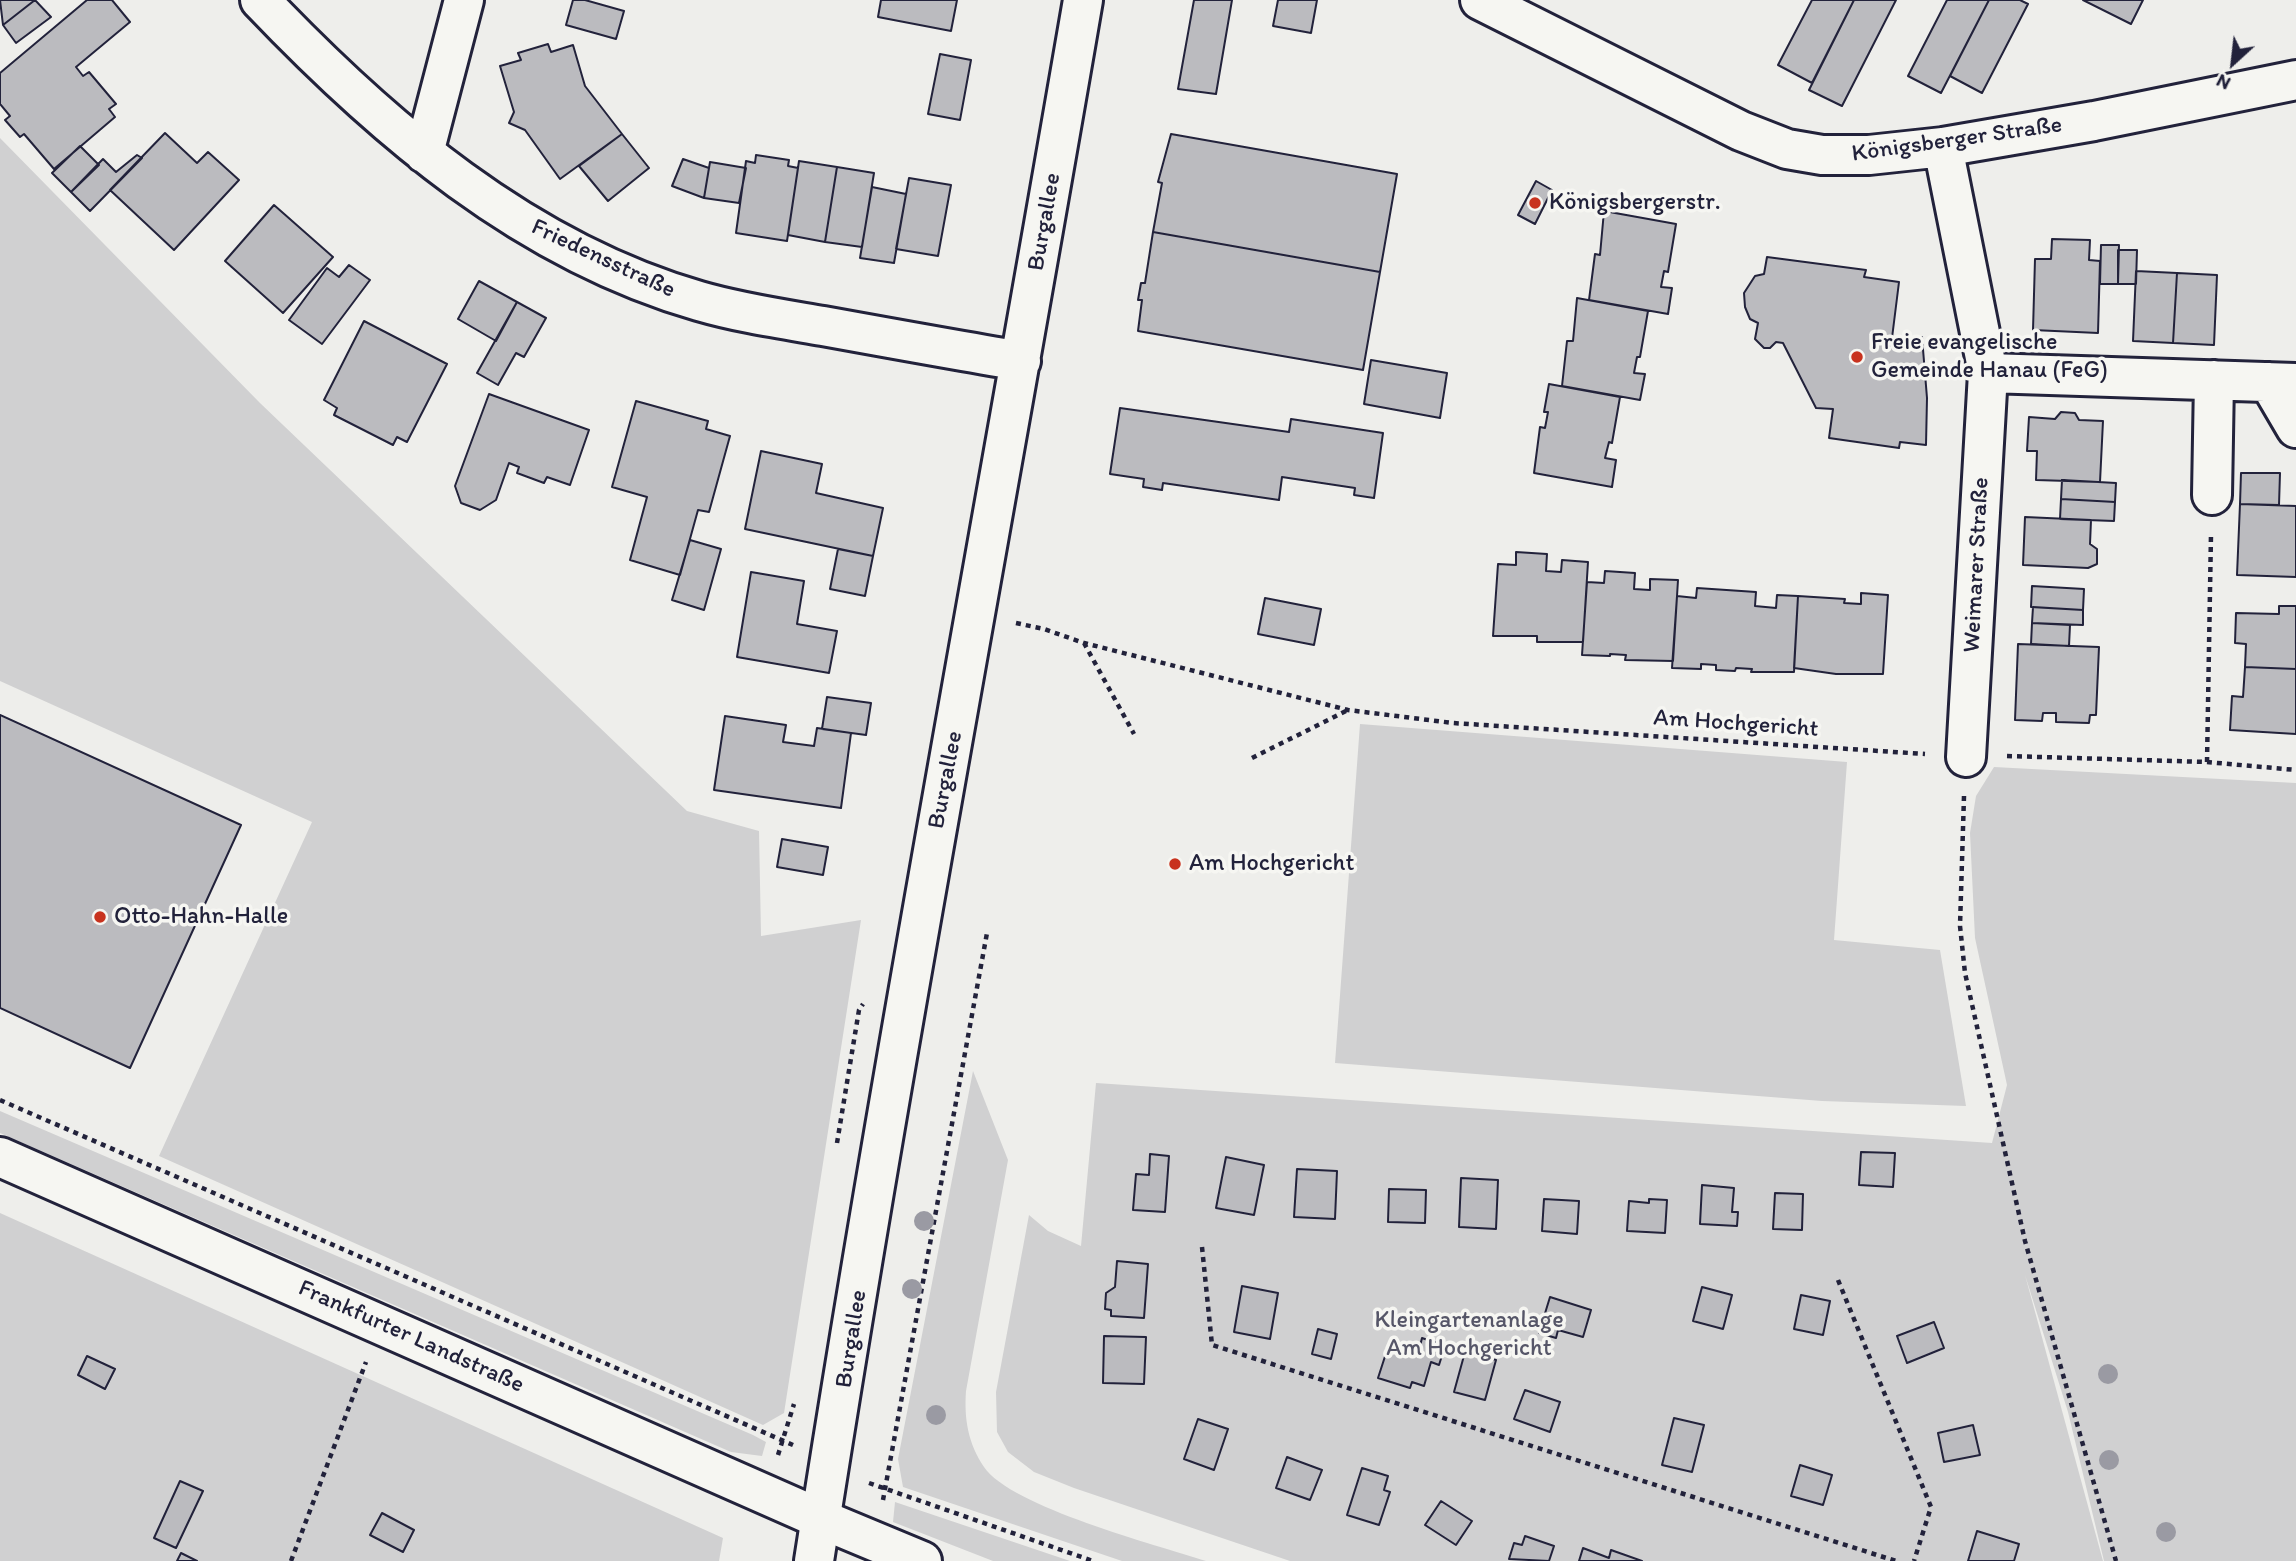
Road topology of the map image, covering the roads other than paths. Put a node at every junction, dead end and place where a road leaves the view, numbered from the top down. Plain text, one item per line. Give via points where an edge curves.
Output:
1 (260, 0) edge
2 (464, 0) edge
3 (1083, 0) edge
4 (1480, 0) edge
5 (2296, 80) edge
6 (1943, 147) junction
7 (424, 153) junction
8 (1021, 361) junction
9 (1988, 373) junction
10 (2214, 380) junction
11 (2282, 382) edge
12 (2296, 428) edge
13 (2212, 495) road end
14 (1966, 757) road end
15 (0, 1157) edge
16 (821, 1519) junction
17 (814, 1561) edge
18 (922, 1561) edge

1 - 7 main road, Friedensstraße
2 - 7 main road
3 - 8 main road, Burgallee
4 - 6 main road, Königsberger Straße via 1741,131 1787,149 1869,155
5 - 6 main road, Königsberger Straße
6 - 9 main road, Weimarer Straße
7 - 8 main road, Friedensstraße via 464,185 543,234 626,275 687,298 736,311
8 - 16 main road, Burgallee via 921,916
9 - 10 main road
9 - 14 main road, Weimarer Straße
10 - 11 main road
10 - 13 main road
11 - 12 main road
15 - 16 main road, Frankfurter Landstraße
16 - 17 main road, Burgallee
16 - 18 main road, Frankfurter Landstraße

